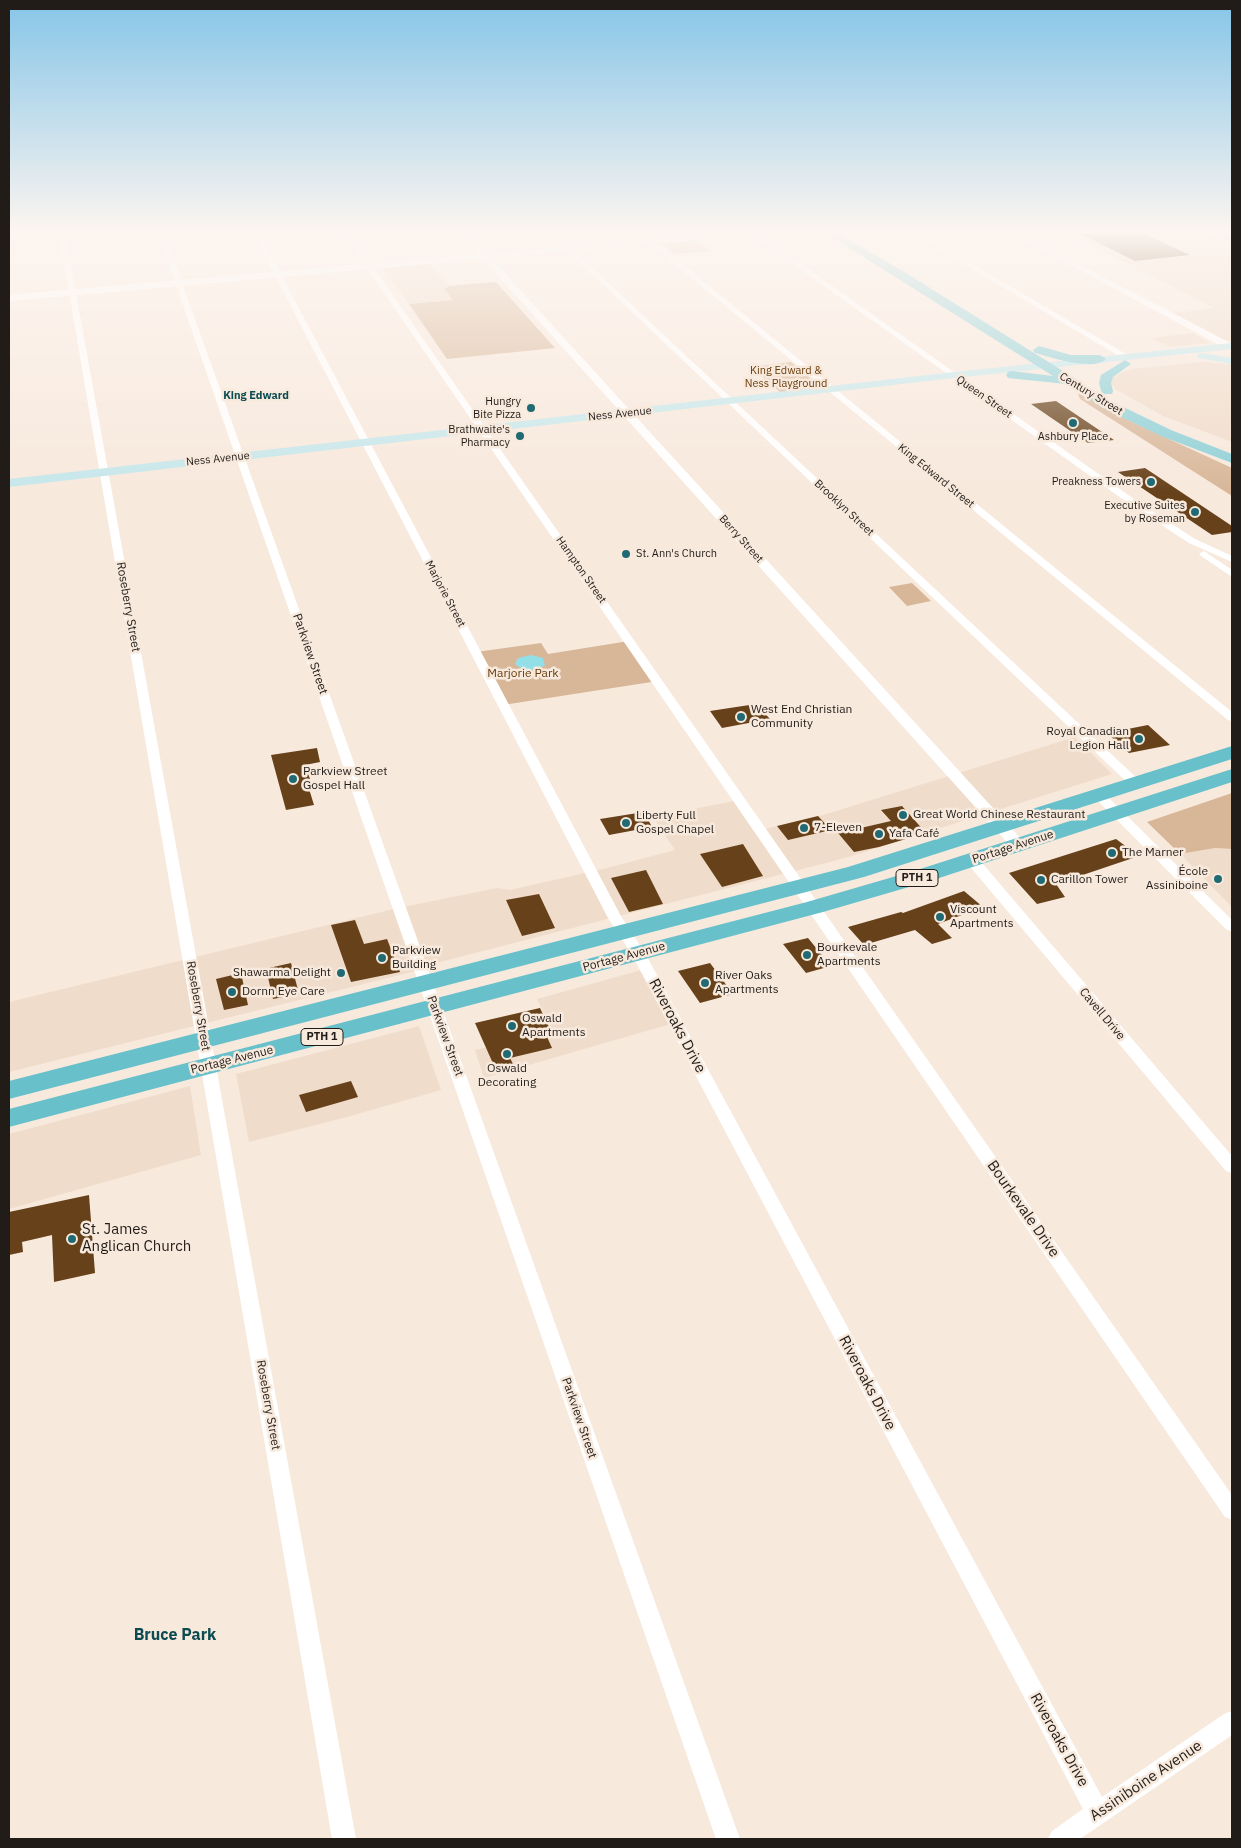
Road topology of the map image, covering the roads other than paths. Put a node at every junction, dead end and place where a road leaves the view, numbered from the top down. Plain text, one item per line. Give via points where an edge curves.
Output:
1 (78, 319) edge
2 (191, 319) edge
3 (300, 319) edge
4 (406, 319) edge
5 (542, 319) edge
6 (644, 319) edge
7 (745, 319) edge
8 (875, 319) edge
9 (971, 319) edge
10 (989, 319) edge
11 (1057, 319) edge
12 (1175, 319) edge
13 (1229, 348) edge
14 (1039, 350) junction
15 (1025, 354) junction
16 (1202, 356) junction
17 (1100, 360) junction
18 (1126, 361) junction
19 (1232, 361) edge
20 (1059, 370) junction
21 (1015, 372) junction
22 (958, 378) junction
23 (1107, 391) junction
24 (834, 392) junction
25 (733, 403) junction
26 (629, 415) junction
27 (484, 432) junction
28 (1189, 438) junction
29 (366, 445) junction
30 (1232, 446) edge
31 (1232, 450) edge
32 (241, 459) junction
33 (1232, 459) edge
34 (1232, 466) edge
35 (105, 475) junction
36 (9, 483) edge
37 (9, 488) edge
38 (1192, 542) junction
39 (1232, 559) edge
40 (1232, 574) edge
41 (1232, 718) edge
42 (1232, 752) edge
43 (1232, 775) edge
44 (1135, 783) junction
45 (1099, 795) junction
46 (1117, 813) junction
47 (1001, 827) junction
48 (1018, 845) junction
49 (972, 860) junction
50 (800, 887) junction
51 (815, 908) junction
52 (1232, 927) edge
53 (623, 932) junction
54 (638, 953) junction
55 (426, 983) junction
56 (434, 1007) junction
57 (207, 1053) junction
58 (9, 1090) edge
59 (9, 1118) edge
60 (1232, 1167) edge
61 (1232, 1511) edge
62 (1232, 1722) edge
63 (1098, 1813) junction
64 (344, 1839) edge
65 (728, 1839) edge
66 (1060, 1839) edge

1 - 35 street, Roseberry Street
2 - 32 street, Parkview Street
3 - 29 street, Marjorie Street
4 - 27 street, Hampton Street
5 - 26 street, Berry Street
6 - 25 street, Brooklyn Street
7 - 24 street, King Edward Street
8 - 22 street, Queen Street
9 - 15 main road, Century Street
10 - 14 main road, Century Street
11 - 18 street
12 - 13 street
13 - 16 main road, Ness Avenue
13 - 18 main road, Ness Avenue
14 - 17 main road via 1071,359
14 - 20 main road, Century Street
15 - 20 main road, Century Street
15 - 21 main road via 1027,360
16 - 18 main road, Ness Avenue
16 - 19 main road
17 - 18 main road, Ness Avenue
17 - 20 main road, Ness Avenue
18 - 20 main road, Ness Avenue
18 - 23 main road via 1107,375
20 - 21 main road
20 - 21 main road, Ness Avenue
20 - 23 main road, Century Street
20 - 28 main road, Century Street via 1127,415
21 - 22 main road, Ness Avenue
22 - 24 main road, Ness Avenue
22 - 38 street, Queen Street
23 - 28 main road, Century Street
24 - 25 main road, Ness Avenue
24 - 41 street, King Edward Street
25 - 26 main road, Ness Avenue
25 - 44 street, Brooklyn Street
26 - 27 main road, Ness Avenue
26 - 47 street, Berry Street
27 - 29 main road, Ness Avenue
27 - 50 street, Hampton Street
28 - 30 main road
28 - 31 main road, Century Street
28 - 33 main road, Century Street
28 - 34 main road
29 - 32 main road, Ness Avenue
29 - 53 street, Marjorie Street
32 - 35 main road, Ness Avenue
32 - 55 street, Parkview Street
35 - 36 main road, Ness Avenue
35 - 37 main road, Ness Avenue
35 - 57 street, Roseberry Street
38 - 39 street, Queen Street
38 - 40 street, Queen Street
42 - 44 highway, Portage Avenue / PTH 1
43 - 46 highway, Portage Avenue / PTH 1
44 - 45 highway, Portage Avenue / PTH 1
45 - 46 street
45 - 47 highway, Portage Avenue / PTH 1
46 - 48 highway, Portage Avenue / PTH 1
46 - 52 street
47 - 48 street, Berry Street
47 - 50 highway, Portage Avenue / PTH 1
48 - 49 highway, Portage Avenue / PTH 1
49 - 51 highway, Portage Avenue / PTH 1
49 - 60 street, Cavell Drive
50 - 51 street, Hampton Street
50 - 53 highway, Portage Avenue / PTH 1
51 - 54 highway, Portage Avenue / PTH 1
51 - 61 street, Bourkevale Drive
53 - 54 street, Marjorie Street
53 - 55 highway, Portage Avenue / PTH 1
54 - 56 highway, Portage Avenue / PTH 1
54 - 63 street, Riveroaks Drive
55 - 56 street, Parkview Street
55 - 57 highway, Portage Avenue / PTH 1
56 - 57 highway, Portage Avenue / PTH 1
56 - 65 street, Parkview Street
57 - 58 highway, Portage Avenue / PTH 1
57 - 59 highway, Portage Avenue / PTH 1
57 - 64 street, Roseberry Street
62 - 63 street, Assiniboine Avenue
63 - 66 street, Assiniboine Avenue

